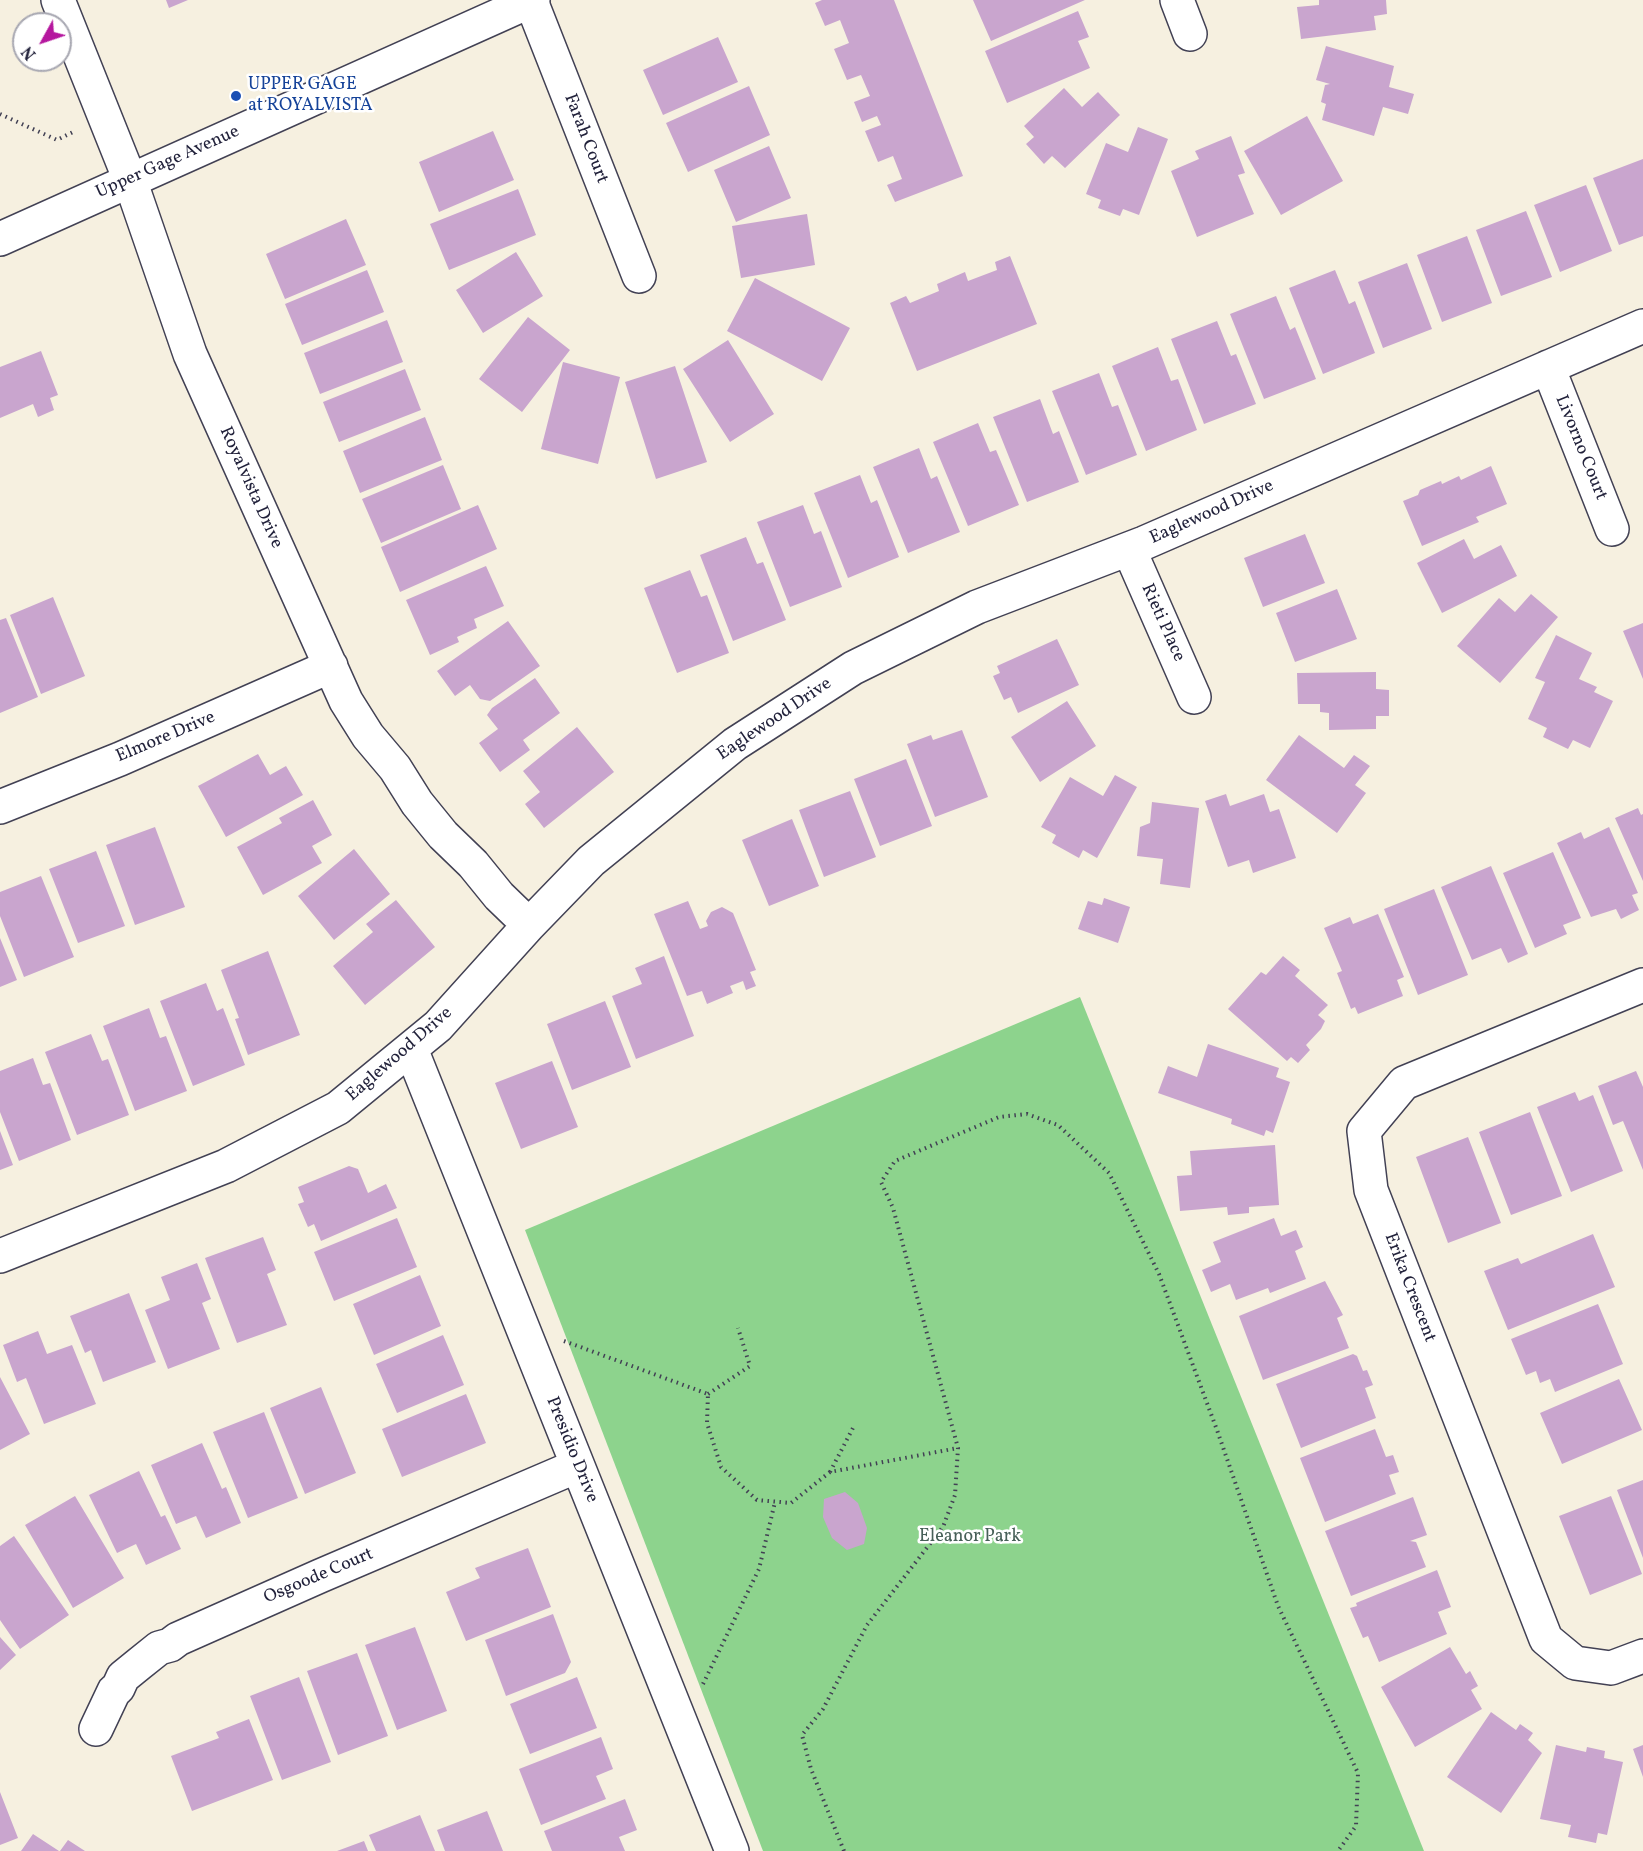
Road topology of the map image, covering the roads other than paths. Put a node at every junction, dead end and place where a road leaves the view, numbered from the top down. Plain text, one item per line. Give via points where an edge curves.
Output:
1 (58, 0) edge
2 (532, 0) edge
3 (1177, 0) edge
4 (1190, 34) dead end
5 (130, 180) junction
6 (0, 239) edge
7 (639, 276) dead end
8 (1643, 327) edge
9 (1548, 367) junction
10 (1612, 529) dead end
11 (1129, 549) junction
12 (332, 666) junction
13 (1194, 697) dead end
14 (0, 807) edge
15 (529, 925) junction
16 (1643, 985) edge
17 (411, 1049) junction
18 (0, 1256) edge
19 (577, 1466) junction
20 (1643, 1656) edge
21 (96, 1729) dead end
22 (732, 1851) edge

1 - 5 street, Royalvista Drive
2 - 5 street, Upper Gage Avenue
2 - 7 street, Farah Court
3 - 4 street
5 - 6 street, Upper Gage Avenue
5 - 12 street, Royalvista Drive via 190,354
8 - 9 street, Eaglewood Drive
9 - 10 street, Livorno Court
9 - 11 street, Eaglewood Drive
11 - 13 street, Rieti Place
11 - 15 street, Eaglewood Drive via 977,607 853,668 735,744 591,861
12 - 14 street, Elmore Drive
12 - 15 street, Royalvista Drive via 346,701 417,804
15 - 17 street, Eaglewood Drive via 438,1026
16 - 20 street, Erika Crescent via 1404,1083 1364,1131 1371,1190 1546,1639 1575,1663 1611,1668
17 - 18 street, Eaglewood Drive via 338,1108 226,1166
17 - 19 street, Presidio Drive
19 - 21 street, Osgoode Court via 159,1648 123,1677
19 - 22 street, Presidio Drive

